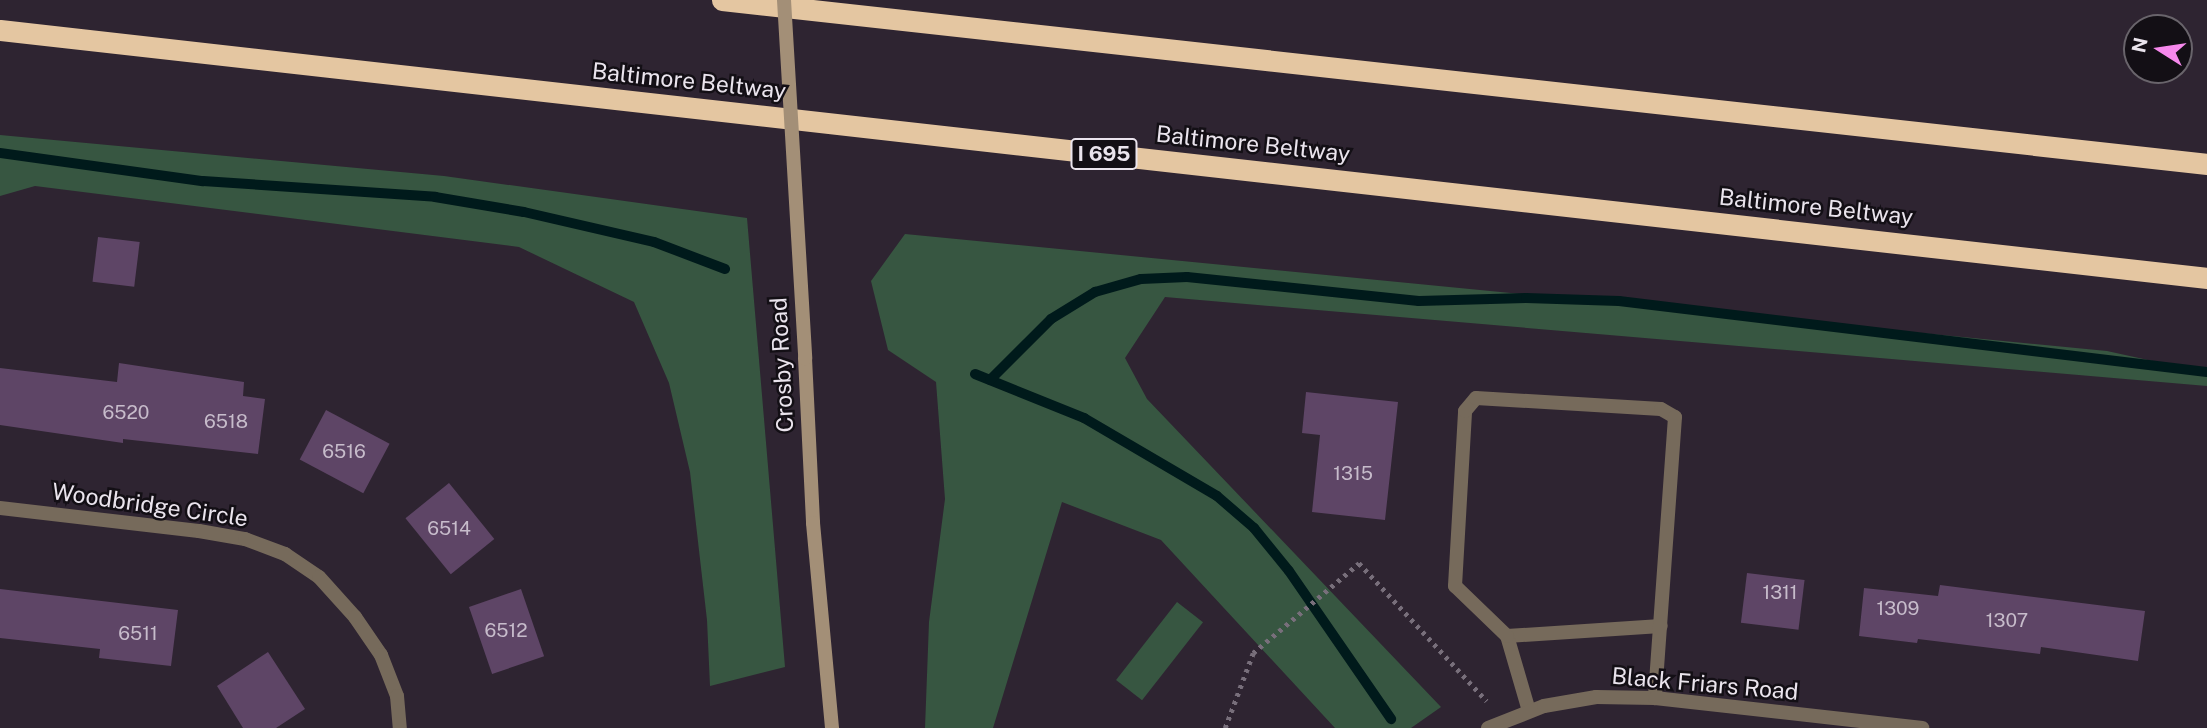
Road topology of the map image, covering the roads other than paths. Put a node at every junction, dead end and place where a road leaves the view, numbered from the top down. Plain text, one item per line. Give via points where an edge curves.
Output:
1 (722, 0) edge
2 (784, 0) edge
3 (0, 30) edge
4 (2207, 164) edge
5 (2207, 278) edge
6 (0, 508) edge
7 (1661, 626) junction
8 (1507, 636) junction
9 (1655, 698) junction
10 (1530, 711) junction
11 (400, 728) edge
12 (832, 728) edge
13 (1488, 728) edge
14 (1922, 728) edge

1 - 4 highway
2 - 12 main road, Crosby Road, bridge via 813,523
3 - 5 highway, Baltimore Beltway / I 695
6 - 11 street, Woodbridge Circle via 199,531 245,539 285,554 318,577 382,655 397,696
7 - 8 street
7 - 8 street via 1675,416 1661,409 1476,398 1465,411 1455,586
7 - 9 street
8 - 10 street
9 - 10 street, Black Friars Road via 1595,697
9 - 14 street, Black Friars Road
10 - 13 street, Black Friars Road

